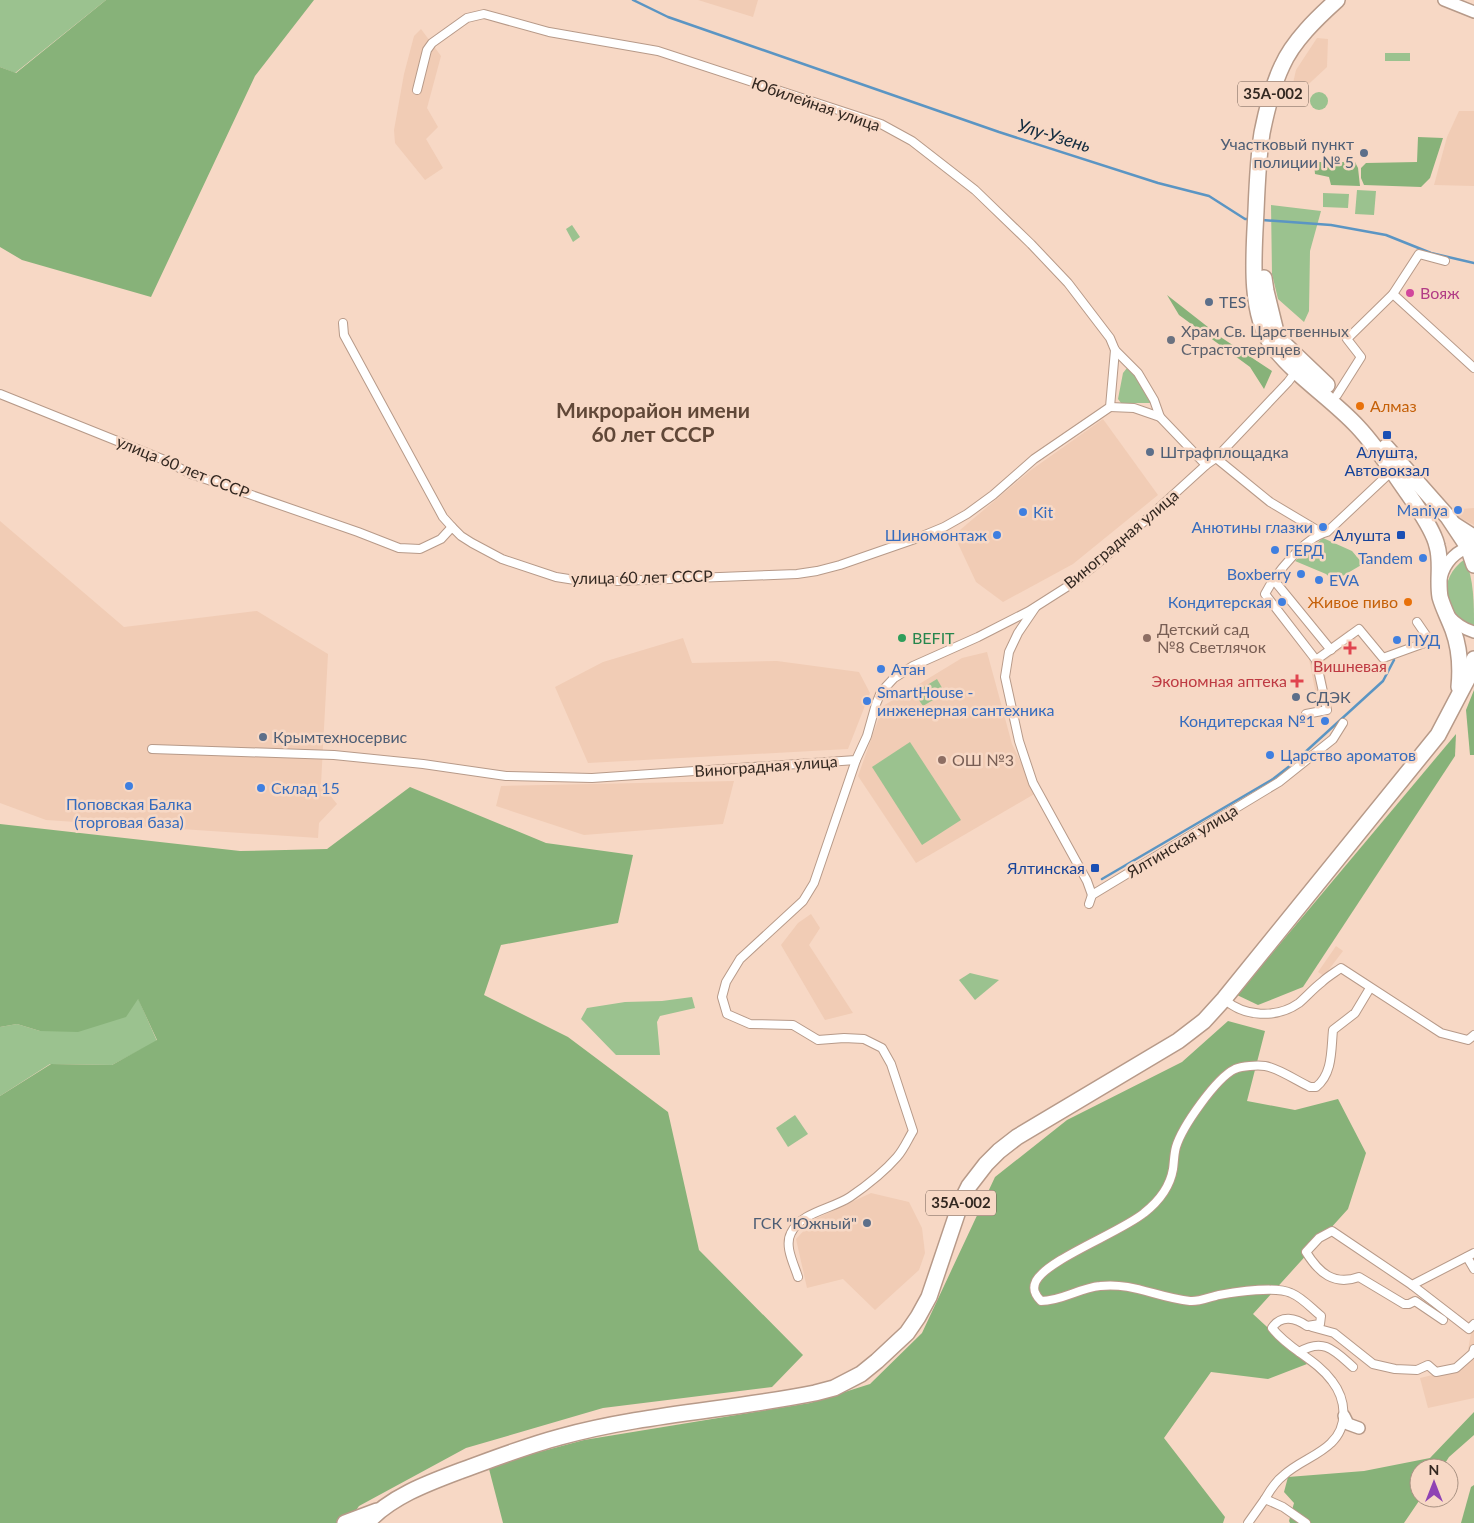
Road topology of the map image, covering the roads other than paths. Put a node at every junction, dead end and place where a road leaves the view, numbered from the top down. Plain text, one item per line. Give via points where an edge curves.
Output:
1 (1337, 0) edge
2 (1345, 0) edge
3 (1444, 0) edge
4 (1474, 12) edge
5 (417, 90) dead end
6 (1260, 209) junction
7 (1445, 261) dead end
8 (1393, 294) junction
9 (342, 323) dead end
10 (1115, 350) junction
11 (1300, 366) junction
12 (1474, 368) edge
13 (0, 394) edge
14 (1337, 395) junction
15 (1110, 407) junction
16 (1160, 417) junction
17 (1216, 458) junction
18 (1206, 465) junction
19 (1396, 467) junction
20 (452, 527) junction
21 (1324, 532) junction
22 (1472, 542) edge
23 (1474, 565) edge
24 (1273, 579) junction
25 (1440, 584) junction
26 (1035, 607) junction
27 (1445, 611) junction
28 (1417, 622) dead end
29 (1474, 632) edge
30 (1331, 650) junction
31 (1474, 659) edge
32 (1316, 660) junction
33 (1471, 671) edge
34 (1306, 714) dead end
35 (1450, 715) junction
36 (1343, 723) dead end
37 (152, 749) dead end
38 (856, 760) junction
39 (1092, 895) junction
40 (1089, 904) dead end
41 (1370, 988) junction
42 (1224, 999) junction
43 (1474, 1034) edge
44 (1470, 1255) edge
45 (1474, 1270) edge
46 (798, 1277) dead end
47 (1412, 1285) junction
48 (1443, 1320) dead end
49 (1308, 1326) junction
50 (1472, 1327) edge
51 (1474, 1337) edge
52 (1474, 1349) edge
53 (1299, 1352) junction
54 (1354, 1367) dead end
55 (1344, 1416) junction
56 (1359, 1428) dead end
57 (1265, 1498) junction
58 (386, 1507) junction
59 (345, 1523) edge
60 (367, 1523) edge
61 (1248, 1523) edge
62 (1306, 1523) edge

1 - 6 highway, 35А-002 via 1301,37 1282,66 1262,134
2 - 6 highway via 1310,32 1285,65
3 - 4 main road
5 - 10 street, Юбилейная улица via 427,50 432,43 467,18 484,14 549,32 658,50 881,124 912,141 975,190 1019,231 1068,283 1110,338
6 - 11 highway, 35А-002 via 1253,272 1262,325 1272,346
7 - 8 street via 1419,254
8 - 12 street
8 - 14 street via 1347,340 1361,356
9 - 20 street via 344,335 443,517
10 - 15 street
10 - 16 street, Юбилейная улица via 1138,373
11 - 14 highway
11 - 17 street, Виноградная улица
11 - 19 highway, 35А-002
13 - 20 street, улица 60 лет СССР via 162,459 190,474 400,548 420,549 441,539
14 - 19 highway
15 - 16 street via 1134,408
15 - 20 street, улица 60 лет СССР via 1034,459 967,514 944,527 840,565 810,572 575,580 502,559 461,536
16 - 18 street, Юбилейная улица
17 - 18 street, Виноградная улица
17 - 21 street via 1270,502
18 - 26 street, Виноградная улица via 1105,557 1073,583
19 - 21 street
19 - 22 highway
19 - 25 highway, 35А-002 via 1437,545
21 - 24 street via 1315,536
22 - 23 highway
22 - 25 main road via 1446,566
24 - 30 street
24 - 32 street via 1265,594
25 - 27 highway, 35А-002 via 1440,598
26 - 38 street, Виноградная улица via 894,678 881,692
26 - 39 street via 1018,633 1005,677 1032,783
27 - 29 main road via 1454,622
27 - 35 highway, 35А-002 via 1458,648 1460,668 1458,691
28 - 30 street via 1430,641 1383,658 1359,629
30 - 32 street
31 - 33 highway, 35А-002
32 - 34 street via 1327,710
33 - 35 highway, 35А-002
35 - 42 highway, 35А-002 via 1438,735
36 - 39 street, Ялтинская улица via 1334,739 1279,782
37 - 38 street, Виноградная улица via 334,755 506,776 592,778
38 - 46 street via 814,882 803,901 740,959 726,982 722,997 727,1014 750,1024 793,1025 818,1040 864,1040 882,1048 891,1064 913,1130 898,1156 871,1180 849,1197 796,1224 788,1239
39 - 40 street
41 - 42 street via 1341,968 1298,1003 1281,1011 1253,1013 1233,1008
41 - 43 street via 1441,1033 1468,1040
41 - 49 street via 1355,1013 1333,1030 1331,1060 1320,1084 1310,1087 1265,1066 1235,1069 1205,1098 1183,1132 1175,1148 1169,1181 1153,1206 1138,1218 1059,1262 1036,1280 1034,1288 1041,1301 1117,1284 1193,1302 1223,1294 1259,1290 1290,1292 1322,1316 1320,1324
42 - 58 highway, 35А-002 via 1204,1021 1178,1041 1017,1137 986,1164 968,1186 918,1318 891,1349 861,1374 834,1388 815,1393 562,1436 444,1477
44 - 45 street
44 - 47 street
47 - 48 street via 1332,1231 1319,1238 1306,1252 1323,1272 1338,1280 1359,1277 1404,1304 1415,1301
47 - 50 street
49 - 52 street via 1334,1333 1373,1364 1395,1369 1417,1370 1428,1365 1436,1372 1456,1368
49 - 53 street via 1300,1320 1286,1318 1276,1322 1272,1328
50 - 51 street
53 - 54 street via 1321,1345 1335,1351
53 - 55 street via 1332,1380 1344,1405
55 - 56 main road via 1348,1424
55 - 57 street via 1341,1429 1332,1443 1284,1474
57 - 61 street
57 - 62 street
58 - 59 highway
58 - 60 highway, 35А-002

